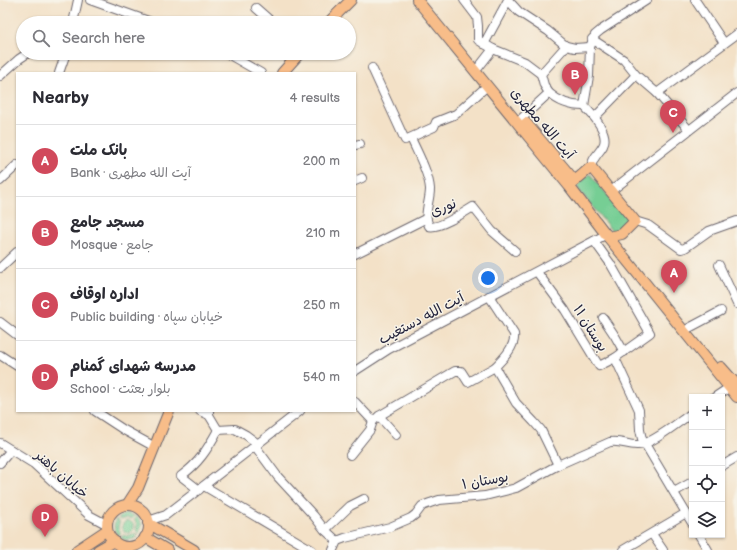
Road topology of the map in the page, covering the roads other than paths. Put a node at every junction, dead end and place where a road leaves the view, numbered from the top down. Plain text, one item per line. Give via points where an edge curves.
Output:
1 (78, 0) edge
2 (90, 0) edge
3 (350, 0) edge
4 (417, 0) edge
5 (464, 0) edge
6 (508, 0) edge
7 (647, 0) edge
8 (696, 0) edge
9 (256, 8) dead end
10 (75, 16) edge
11 (135, 16) edge
12 (265, 16) edge
13 (335, 16) edge
14 (737, 34) edge
15 (591, 43) junction
16 (724, 43) junction
17 (484, 44) junction
18 (566, 46) junction
19 (493, 48) junction
20 (18, 60) edge
21 (64, 60) edge
22 (238, 60) edge
23 (294, 60) edge
24 (372, 68) dead end
25 (59, 72) edge
26 (259, 72) edge
27 (283, 72) edge
28 (476, 72) junction
29 (541, 74) junction
30 (636, 75) junction
31 (0, 76) edge
32 (487, 86) junction
33 (549, 93) junction
34 (657, 93) junction
35 (737, 94) edge
36 (584, 106) junction
37 (595, 117) junction
38 (522, 118) junction
39 (689, 130) junction
40 (408, 139) junction
41 (16, 166) edge
42 (591, 167) junction
43 (1, 177) edge
44 (572, 184) junction
45 (611, 191) junction
46 (425, 219) junction
47 (635, 221) junction
48 (737, 221) edge
49 (622, 234) junction
50 (608, 236) junction
51 (594, 242) junction
52 (515, 251) dead end
53 (16, 253) edge
54 (356, 254) edge
55 (719, 265) dead end
56 (0, 268) edge
57 (537, 272) junction
58 (489, 296) junction
59 (737, 304) edge
60 (721, 311) dead end
61 (603, 318) dead end
62 (0, 322) edge
63 (689, 328) junction
64 (16, 333) edge
65 (624, 352) junction
66 (0, 355) edge
67 (615, 358) junction
68 (16, 365) edge
69 (495, 367) junction
70 (356, 370) edge
71 (734, 381) edge
72 (719, 394) edge
73 (737, 397) edge
74 (356, 403) edge
75 (97, 412) edge
76 (169, 412) edge
77 (299, 412) edge
78 (209, 413) edge
79 (689, 415) edge
80 (376, 418) junction
81 (218, 430) junction
82 (396, 435) dead end
83 (0, 443) edge
84 (646, 444) junction
85 (256, 445) junction
86 (155, 447) junction
87 (11, 450) junction
88 (350, 455) dead end
89 (737, 457) edge
90 (0, 463) edge
91 (725, 464) edge
92 (558, 465) junction
93 (689, 484) edge
94 (202, 488) junction
95 (674, 492) junction
96 (364, 499) dead end
97 (127, 504) junction
98 (686, 513) junction
99 (689, 518) edge
100 (148, 522) junction
101 (107, 527) junction
102 (325, 530) junction
103 (652, 534) junction
104 (145, 537) junction
105 (701, 538) edge
106 (337, 541) junction
107 (114, 542) junction
108 (130, 548) edge
109 (77, 550) edge
110 (98, 550) edge
111 (167, 550) edge
112 (194, 550) edge
113 (312, 550) edge
114 (333, 550) edge
115 (623, 550) edge
116 (663, 550) edge
117 (708, 550) edge

1 - 10 street
2 - 11 street
3 - 13 main road
4 - 28 main road, آیت الله مطهری
5 - 17 street via 476,17 478,40
6 - 17 street
6 - 18 street via 519,12
7 - 15 street via 601,30
8 - 16 street
9 - 12 street
14 - 16 street
15 - 18 street via 575,48
15 - 30 street via 624,60
15 - 36 street
16 - 34 street
17 - 19 street
18 - 29 street
19 - 28 street
19 - 29 street via 525,62
20 - 31 street
21 - 25 street
22 - 26 street
23 - 27 main road
24 - 40 street, نوری
28 - 32 main road, آیت الله مطهری
29 - 33 street
30 - 34 street
30 - 37 street
32 - 38 main road, آیت الله مطهری via 500,94
32 - 40 street via 456,114 436,122 434,127
32 - 44 main road, آیت الله مطهری
33 - 36 street via 571,105
33 - 38 street
34 - 39 street
35 - 39 street
36 - 37 street
37 - 42 street via 602,129 604,145 594,157
38 - 44 main road, آیت الله مطهری
39 - 45 street
40 - 46 street, نوری via 428,179 430,189
41 - 43 street
42 - 44 main road
42 - 45 main road
44 - 50 main road
45 - 47 main road
46 - 52 street, نوری via 432,227 473,207 492,231
46 - 54 street
47 - 48 street via 648,225 681,249 709,231
47 - 49 main road
49 - 50 main road
49 - 63 main road via 625,250
50 - 51 street, آیت الله دستغیب
50 - 71 main road
51 - 57 street, آیت الله دستغیب
51 - 65 street via 610,263 650,333
53 - 56 street
55 - 59 street
57 - 58 street, آیت الله دستغیب
57 - 67 street, بوستان ۱۱ via 565,310 600,366
58 - 69 street via 515,338 510,350
58 - 70 street, آیت الله دستغیب
60 - 63 street
61 - 65 street
62 - 64 street
63 - 71 main road
65 - 67 street
66 - 68 street
67 - 84 street, بوستان ۱۱ via 639,410 641,435
69 - 80 street via 468,382 461,371 455,371
69 - 92 street via 516,403 540,430
71 - 72 street
71 - 73 main road
74 - 80 street
75 - 86 street
76 - 86 main road
77 - 85 street
78 - 81 street
79 - 84 street
80 - 82 street
80 - 88 street
81 - 85 street via 235,429
81 - 94 street via 202,458 181,476
83 - 87 street, خیابان باهنر
84 - 92 street, بوستان ۱ via 634,445 613,441
84 - 95 street, بوستان ۱۱
85 - 94 street
85 - 102 street via 278,477
86 - 97 main road via 138,488
87 - 90 street
87 - 101 street, خیابان باهنر via 34,464 89,515
89 - 91 street
92 - 106 street, بوستان ۱ via 516,488 485,496 439,500 422,506 411,518 390,527
93 - 95 street
94 - 100 street via 166,515
94 - 113 street
95 - 98 street, بوستان ۱۱
96 - 102 street via 350,506
97 - 100 main road via 141,510
97 - 101 main road via 113,510 108,518
98 - 99 street, بوستان ۱۱
98 - 103 street
100 - 104 main road
100 - 112 main road
101 - 107 main road
101 - 109 main road via 100,536
102 - 106 street
103 - 115 street
103 - 116 street
104 - 108 main road
104 - 111 main road
105 - 117 street
106 - 114 street
107 - 108 main road
107 - 110 main road

